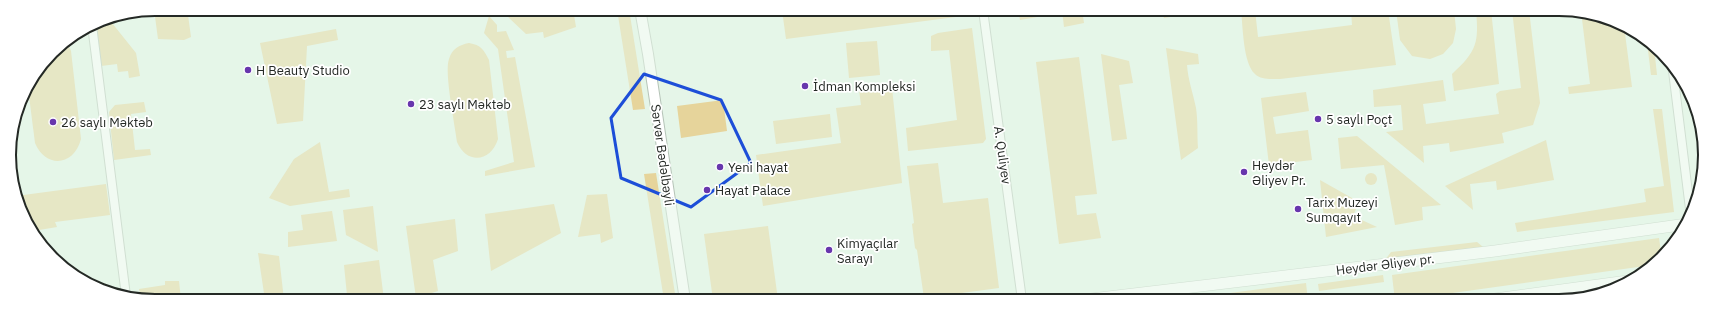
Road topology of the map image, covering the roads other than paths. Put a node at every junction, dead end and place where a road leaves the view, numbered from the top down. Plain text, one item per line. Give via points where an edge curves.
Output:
1 (641, 16) edge
2 (984, 16) edge
3 (93, 31) edge
4 (1674, 78) edge
5 (1689, 204) edge
6 (1678, 225) edge
7 (1612, 283) edge
8 (125, 290) edge
9 (684, 294) edge
10 (1021, 294) edge
11 (1134, 294) edge
12 (1532, 294) edge

1 - 9 street, Sərvər Bədəlbəyli
2 - 10 street, A. Quliyev
3 - 8 street
4 - 5 street
6 - 11 main road, Heydər Əliyev pr. via 1488,252
7 - 12 main road

